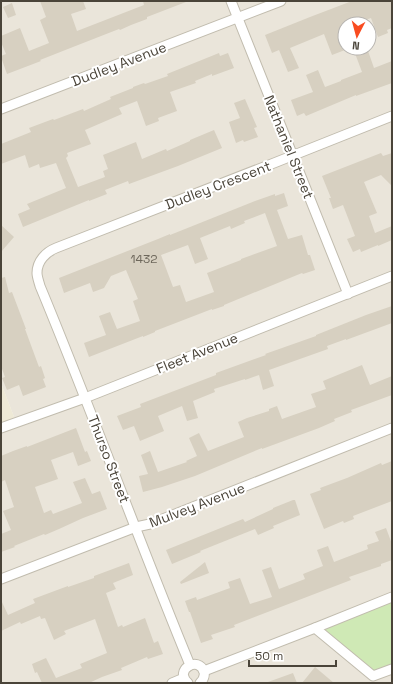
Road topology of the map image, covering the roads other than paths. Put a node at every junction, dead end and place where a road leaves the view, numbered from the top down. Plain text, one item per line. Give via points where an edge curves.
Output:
1 (231, 1) edge
2 (281, 1) edge
3 (237, 18) junction
4 (1, 109) edge
5 (392, 116) edge
6 (292, 156) junction
7 (45, 254) joint
8 (392, 276) edge
9 (348, 294) junction
10 (86, 398) junction
11 (1, 428) edge
12 (392, 428) edge
13 (136, 527) junction
14 (1, 580) edge
15 (392, 597) edge
16 (315, 628) junction
17 (190, 665) junction
18 (392, 669) edge
19 (204, 671) junction
20 (186, 681) edge
21 (172, 683) edge
22 (200, 683) edge

1 - 3 street, Nathaniel Street
2 - 3 street
3 - 4 street, Dudley Avenue
3 - 6 street, Nathaniel Street
5 - 6 street, Dudley Crescent
6 - 7 street, Dudley Crescent
6 - 9 street, Nathaniel Street
7 - 10 street, Thurso Street via 39,264 38,278
8 - 9 street, Fleet Avenue
9 - 10 street, Fleet Avenue
10 - 11 street, Fleet Avenue
10 - 13 street, Thurso Street
12 - 13 street, Mulvey Avenue via 150,524
13 - 14 street, Mulvey Avenue
13 - 17 street, Thurso Street
15 - 16 street
16 - 18 street via 373,676
16 - 19 street
17 - 19 street via 200,666
17 - 20 street via 184,672
19 - 22 street
20 - 21 street

